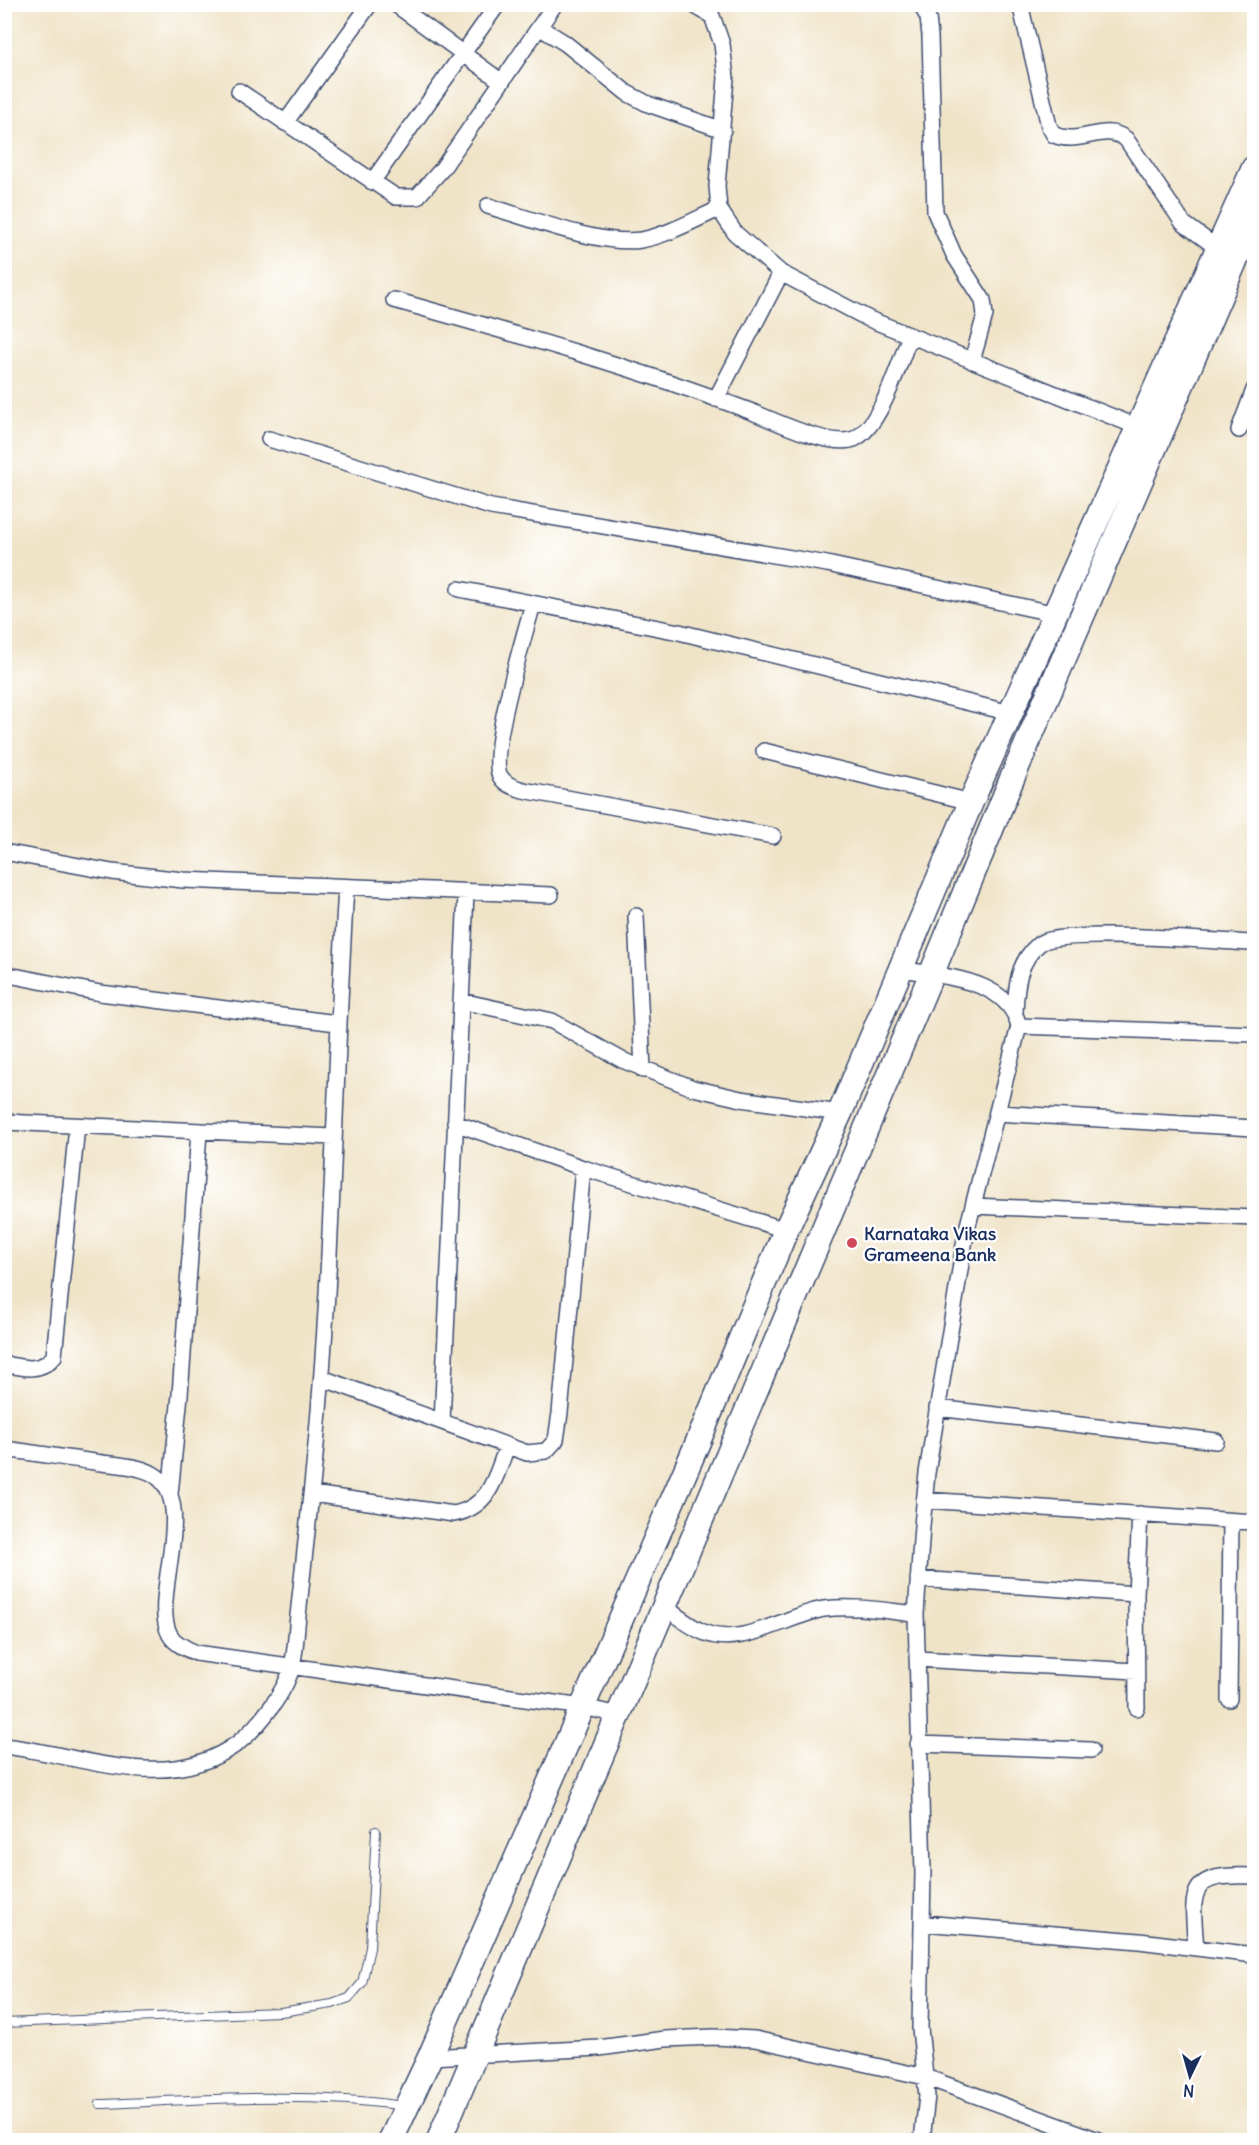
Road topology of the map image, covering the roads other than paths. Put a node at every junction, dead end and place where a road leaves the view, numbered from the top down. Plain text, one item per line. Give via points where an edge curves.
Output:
1 (369, 4) edge
2 (395, 4) edge
3 (498, 4) edge
4 (555, 4) edge
5 (692, 4) edge
6 (921, 4) edge
7 (1020, 4) edge
8 (539, 27) junction
9 (462, 53) junction
10 (502, 82) junction
11 (238, 91) dead end
12 (285, 123) junction
13 (723, 130) junction
14 (1254, 168) edge
15 (372, 182) junction
16 (488, 206) dead end
17 (719, 209) junction
18 (1254, 217) edge
19 (1220, 250) junction
20 (781, 273) junction
21 (394, 300) dead end
22 (910, 336) junction
23 (972, 361) junction
24 (1254, 390) edge
25 (716, 399) junction
26 (1138, 427) junction
27 (1239, 430) dead end
28 (269, 439) dead end
29 (459, 589) dead end
30 (532, 604) junction
31 (1056, 614) junction
32 (1011, 713) junction
33 (764, 752) dead end
34 (971, 802) junction
35 (773, 836) dead end
36 (4, 852) edge
37 (346, 888) junction
38 (466, 893) junction
39 (551, 895) dead end
40 (636, 916) dead end
41 (1254, 943) edge
42 (902, 969) junction
43 (4, 974) edge
44 (932, 975) junction
45 (461, 1001) junction
46 (1017, 1019) junction
47 (337, 1023) junction
48 (1254, 1034) edge
49 (643, 1070) junction
50 (840, 1113) junction
51 (997, 1113) junction
52 (4, 1122) edge
53 (455, 1123) junction
54 (77, 1126) junction
55 (1254, 1128) edge
56 (199, 1132) junction
57 (333, 1137) junction
58 (583, 1168) junction
59 (974, 1206) junction
60 (1254, 1218) edge
61 (786, 1230) junction
62 (4, 1364) edge
63 (322, 1378) junction
64 (937, 1408) junction
65 (442, 1422) junction
66 (1216, 1441) dead end
67 (507, 1446) junction
68 (4, 1449) edge
69 (312, 1494) junction
70 (169, 1497) junction
71 (924, 1500) junction
72 (1140, 1514) junction
73 (1231, 1521) junction
74 (1254, 1522) edge
75 (918, 1579) junction
76 (1136, 1594) junction
77 (665, 1607) junction
78 (916, 1614) junction
79 (917, 1659) junction
80 (292, 1667) junction
81 (1136, 1671) junction
82 (1229, 1699) dead end
83 (583, 1707) junction
84 (1137, 1708) dead end
85 (619, 1715) junction
86 (918, 1744) junction
87 (4, 1746) edge
88 (1091, 1750) dead end
89 (375, 1831) dead end
90 (1254, 1876) edge
91 (923, 1923) junction
92 (1196, 1948) junction
93 (1254, 1955) edge
94 (4, 2023) edge
95 (476, 2055) junction
96 (430, 2057) junction
97 (925, 2077) junction
98 (100, 2104) dead end
99 (405, 2106) junction
100 (391, 2140) edge
101 (439, 2140) edge
102 (922, 2140) edge
103 (1098, 2140) edge

1 - 12 street
2 - 9 street
3 - 9 street
4 - 8 street
5 - 13 street via 712,16 718,26 726,78
6 - 23 street via 930,36 935,212 954,255 983,300 985,315
7 - 19 street via 1054,135 1076,140 1111,131 1118,134 1183,223
8 - 10 street
8 - 13 street via 627,93
9 - 10 street
9 - 15 street
10 - 15 street via 442,169 417,197 396,197
11 - 12 street
12 - 15 street
13 - 17 street via 717,186
14 - 19 main road
16 - 17 street via 623,241 662,234
17 - 20 street via 735,233
18 - 44 main road
19 - 26 main road
20 - 22 street
20 - 25 street
21 - 25 street via 573,350
22 - 23 street
22 - 25 street via 878,412 855,439 840,442
23 - 26 street
24 - 27 street
26 - 31 main road
28 - 31 street via 491,507 827,564
29 - 30 street
30 - 32 street via 679,632
30 - 35 street via 497,747 499,774 507,784
31 - 32 main road
32 - 34 main road
33 - 34 street
34 - 42 main road
36 - 37 street via 112,872 183,880
37 - 38 street
37 - 47 street
38 - 39 street
38 - 45 street
40 - 49 street
41 - 46 street via 1072,937 1041,942 1030,952 1019,974
42 - 44 street
42 - 50 main road
43 - 47 street via 100,993
44 - 46 street via 983,987 1004,999
44 - 77 main road
45 - 49 street via 552,1021
45 - 53 street
46 - 48 street
46 - 51 street
47 - 57 street
49 - 50 street via 693,1088 741,1099
50 - 61 main road
51 - 55 street
51 - 59 street
52 - 54 street
53 - 58 street
53 - 65 street
54 - 56 street
54 - 62 street via 54,1356 37,1368
56 - 57 street
56 - 70 street
57 - 63 street
58 - 61 street
58 - 67 street via 556,1440 546,1451 527,1453
59 - 60 street
59 - 64 street
61 - 83 main road
63 - 65 street
63 - 69 street
64 - 66 street
64 - 71 street
65 - 67 street
67 - 69 street via 492,1486 471,1510 454,1514
68 - 70 street via 151,1473 162,1480
69 - 80 street
70 - 80 street via 174,1530 165,1622 171,1636 196,1653
71 - 72 street
71 - 75 street
72 - 73 street
72 - 76 street
73 - 74 street
73 - 82 street
75 - 76 street
75 - 78 street
76 - 81 street
77 - 78 street via 705,1633 718,1636 735,1635 823,1610 852,1608
77 - 85 main road
78 - 79 street
79 - 81 street
79 - 86 street
80 - 83 street
80 - 87 street via 268,1710 238,1743 190,1765 122,1769
81 - 84 street
83 - 85 street
83 - 96 main road
85 - 95 main road
86 - 88 street
86 - 91 street
89 - 94 lane via 370,1948 362,1983 349,1998 281,2012
90 - 92 street via 1226,1875 1203,1882 1193,1908
91 - 92 street
91 - 97 street via 920,2028
92 - 93 street
95 - 96 street
95 - 97 street via 599,2048 665,2039 755,2039
95 - 101 main road
96 - 99 main road
97 - 102 street
97 - 103 street
98 - 99 lane via 311,2097
99 - 100 main road

